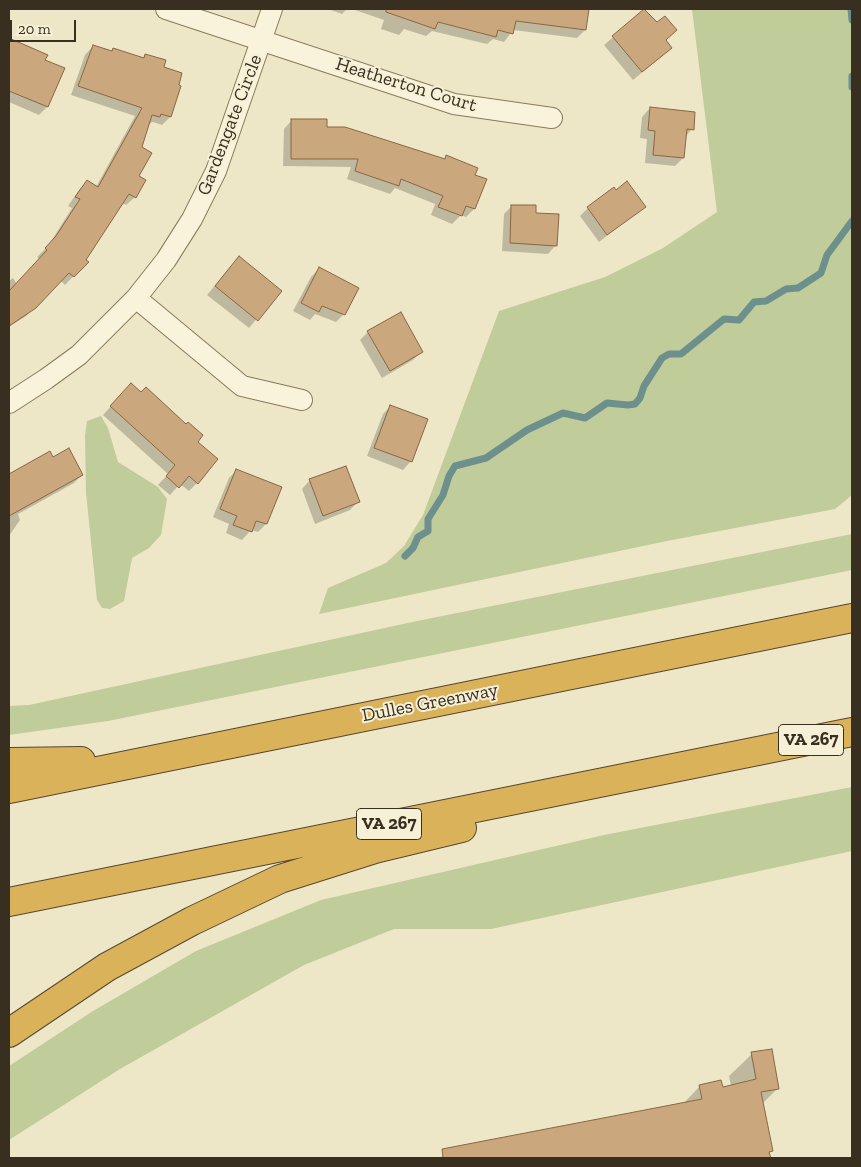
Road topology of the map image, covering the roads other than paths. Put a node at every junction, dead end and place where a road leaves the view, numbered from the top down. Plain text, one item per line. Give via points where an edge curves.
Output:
1 (166, 9) edge
2 (272, 9) edge
3 (262, 40) junction
4 (552, 118) dead end
5 (136, 298) junction
6 (302, 400) dead end
7 (9, 403) edge
8 (852, 618) edge
9 (852, 732) edge
10 (770, 748) junction
11 (148, 761) junction
12 (9, 762) edge
13 (9, 789) edge
14 (9, 902) edge
15 (9, 1032) edge

1 - 3 street, Heatherton Court
2 - 3 street, Gardengate Circle
3 - 4 street, Heatherton Court via 454,104
3 - 5 street, Gardengate Circle via 216,170 192,219
5 - 6 street via 242,386
5 - 7 street, Gardengate Circle via 79,355
8 - 11 highway, Dulles Greenway
9 - 10 highway, VA 267
10 - 14 highway, VA 267
10 - 15 highway via 375,849 280,879 107,967
11 - 12 highway
11 - 13 highway, Dulles Greenway

